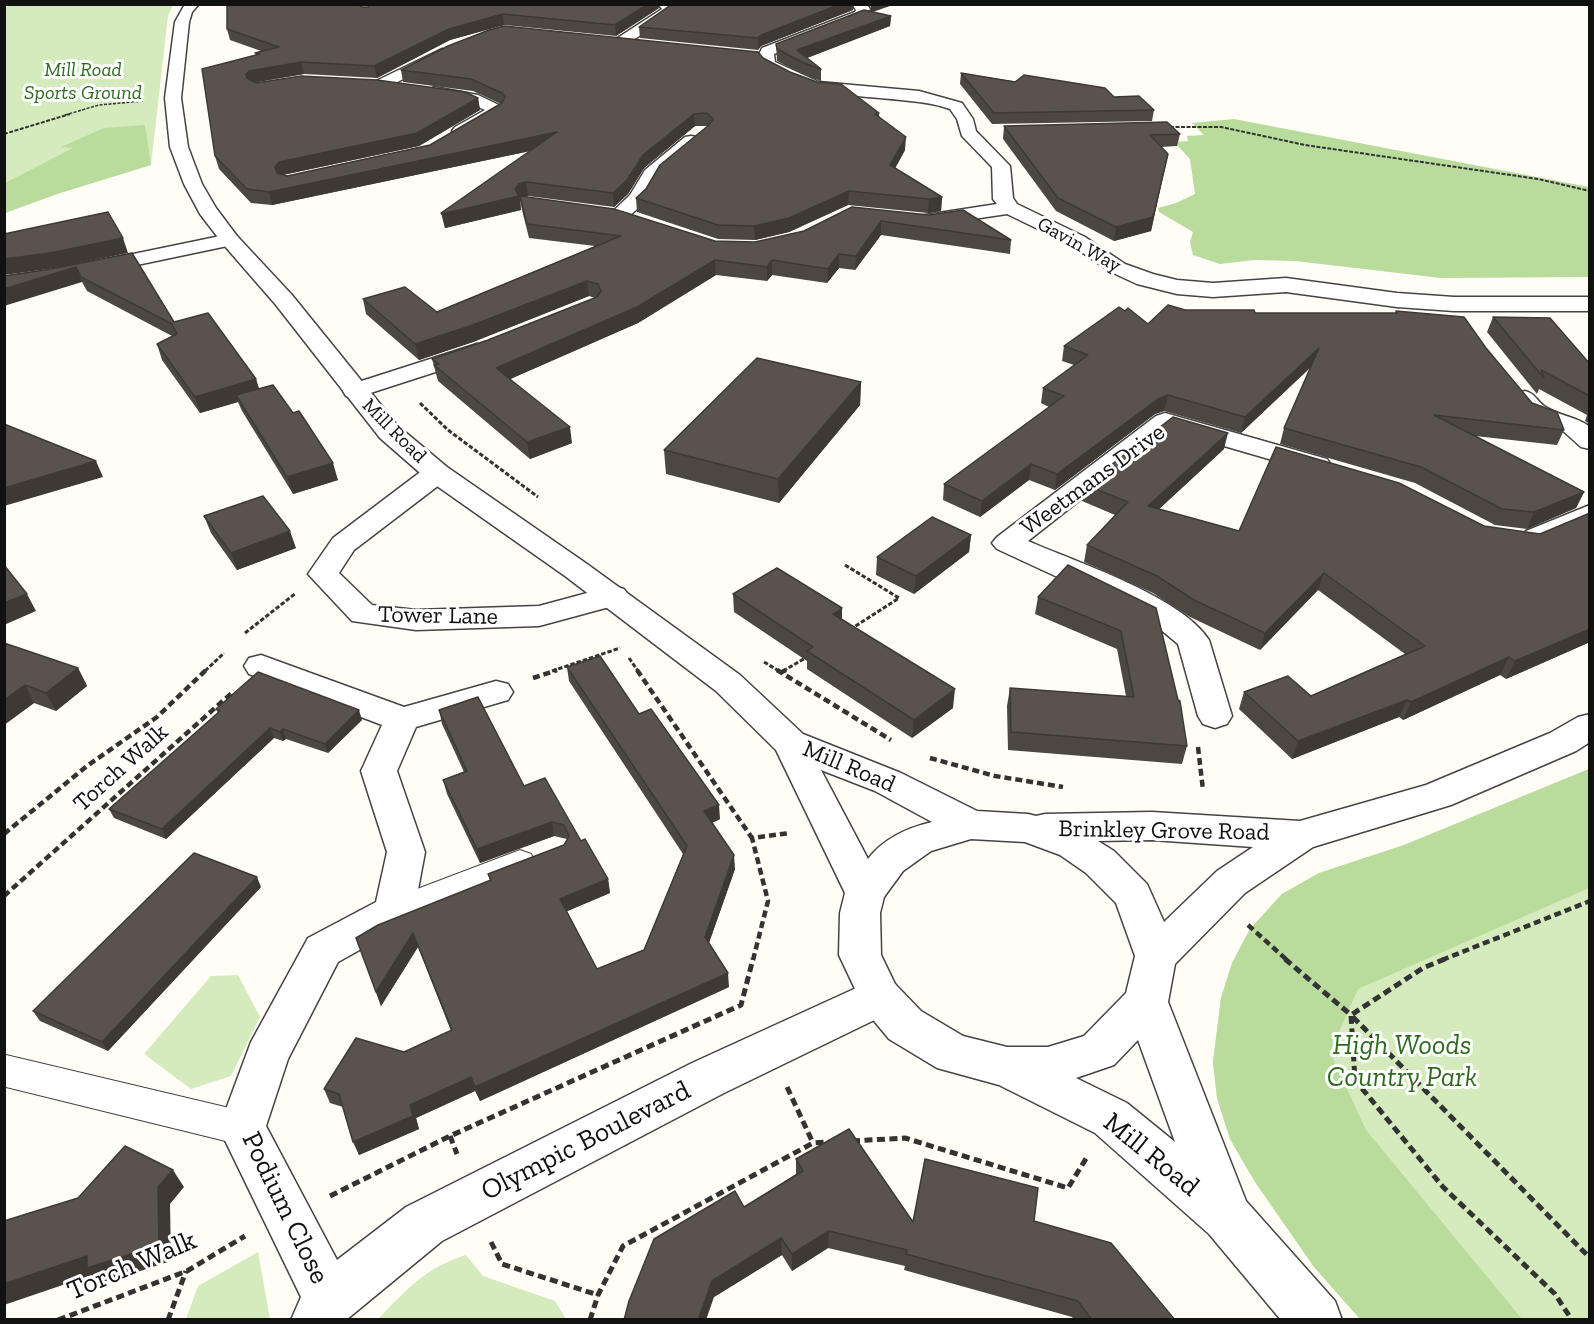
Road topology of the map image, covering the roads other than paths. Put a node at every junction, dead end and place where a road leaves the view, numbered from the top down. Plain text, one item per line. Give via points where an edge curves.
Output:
1 (193, 4) edge
2 (664, 4) edge
3 (858, 4) edge
4 (641, 45) edge
5 (452, 48) edge
6 (358, 84) edge
7 (380, 86) junction
8 (702, 132) edge
9 (968, 132) junction
10 (990, 132) edge
11 (446, 140) edge
12 (1010, 208) junction
13 (597, 212) edge
14 (620, 215) junction
15 (905, 219) edge
16 (640, 222) edge
17 (230, 240) junction
18 (4, 284) edge
19 (1454, 304) junction
20 (1590, 304) edge
21 (1472, 330) edge
22 (497, 343) edge
23 (1510, 381) edge
24 (355, 391) junction
25 (1590, 441) edge
26 (1340, 472) edge
27 (437, 473) junction
28 (1590, 513) edge
29 (1513, 538) edge
30 (613, 596) junction
31 (261, 666) road end
32 (496, 692) road end
33 (1215, 716) road end
34 (402, 719) junction
35 (1590, 726) edge
36 (790, 743) junction
37 (971, 825) junction
38 (1028, 828) junction
39 (1300, 836) junction
40 (544, 853) edge
41 (865, 893) junction
42 (394, 910) junction
43 (1156, 956) junction
44 (880, 997) junction
45 (1146, 1002) junction
46 (1007, 1067) junction
47 (6, 1071) dead end
48 (242, 1128) junction
49 (1227, 1217) junction
50 (323, 1309) edge
51 (1317, 1320) edge

1 - 17 street, Mill Road via 182,22 173,98 179,147 207,210
2 - 4 street via 670,10 616,42
3 - 9 street, Gavin Way via 863,9 860,15 756,57 817,87 940,100 956,106
5 - 7 street
6 - 7 street
7 - 11 street via 472,98 497,110
8 - 14 street via 652,174 638,198
9 - 10 street
9 - 12 street, Gavin Way via 1001,166 1003,199
12 - 15 street via 928,221
12 - 19 street, Gavin Way via 1078,241 1118,268 1177,287 1213,290 1286,285
13 - 14 street
14 - 16 street
17 - 18 street
17 - 24 street, Mill Road via 284,300
19 - 20 street, Gavin Way
19 - 21 street
22 - 24 street
23 - 25 street via 1536,412 1571,425
24 - 27 street, Mill Road via 389,432
26 - 33 street, Weetmans Drive via 1165,421 1007,543 1158,612 1193,640
27 - 30 street, Mill Road
27 - 30 street, Tower Lane via 343,544 323,574 363,614 416,620 539,616
28 - 29 street via 1531,540
30 - 36 street, Mill Road via 728,683
31 - 34 street
32 - 34 street
34 - 42 street via 379,771 406,852
35 - 39 street, Brinkley Grove Road via 1563,742 1438,795
36 - 37 street, Mill Road via 888,782
36 - 41 street, Mill Road
37 - 38 street, Mill Road
37 - 41 street, Mill Road via 918,840 888,860
38 - 39 street, Brinkley Grove Road via 1152,826
38 - 43 street, Mill Road via 1074,845 1108,870 1133,895
39 - 43 street, Brinkley Grove Road via 1231,882
40 - 42 lane
41 - 44 street, Mill Road via 860,913 860,955
42 - 48 street, Podium Close via 323,950 267,1056
43 - 45 street
44 - 46 street, Mill Road via 905,1025 952,1054
44 - 50 street, Olympic Boulevard via 708,1078 424,1224
45 - 46 street, Mill Road via 1098,1051 1048,1067
45 - 49 street, Mill Road
46 - 49 street, Mill Road via 1111,1118
47 - 48 lane
48 - 50 street, Podium Close via 286,1218
49 - 51 street, Mill Road

